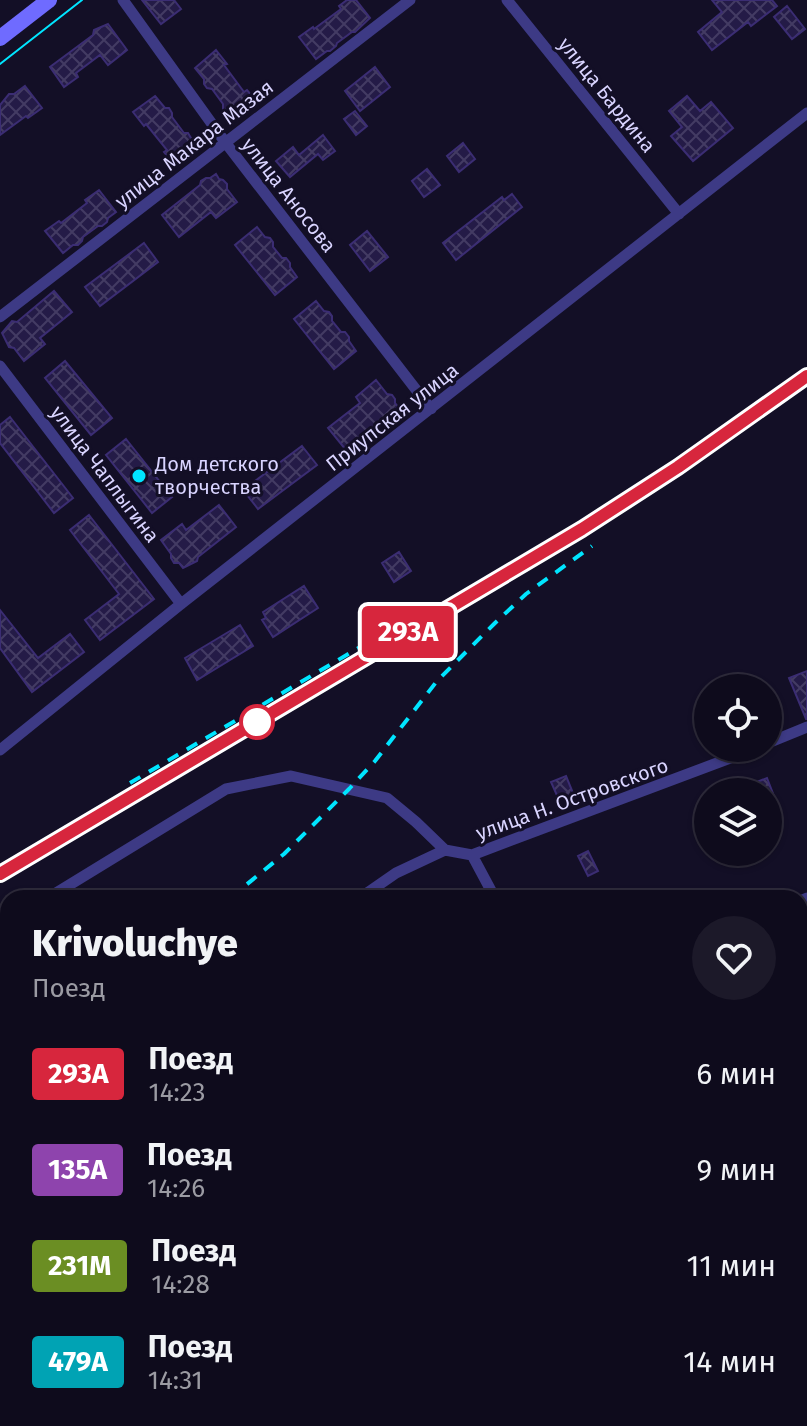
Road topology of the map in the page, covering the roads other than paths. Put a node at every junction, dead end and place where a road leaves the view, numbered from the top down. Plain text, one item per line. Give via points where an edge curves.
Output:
1 (49, 0) edge
2 (123, 0) edge
3 (410, 0) edge
4 (507, 0) edge
5 (0, 38) edge
6 (807, 113) edge
7 (225, 142) junction
8 (679, 214) junction
9 (0, 317) edge
10 (0, 366) edge
11 (431, 409) junction
12 (181, 604) junction
13 (807, 727) edge
14 (782, 737) edge
15 (0, 750) edge
16 (720, 762) edge
17 (445, 850) junction
18 (472, 855) junction
19 (61, 890) edge
20 (372, 890) edge
21 (491, 890) edge

1 - 5 main road
2 - 7 street, улица Аносова
3 - 7 street, улица Макара Мазая
4 - 8 street, улица Бардина
6 - 8 street, Приупская улица
7 - 9 street, улица Макара Мазая
7 - 11 street, улица Аносова
8 - 11 street, Приупская улица
10 - 12 street, улица Чаплыгина
11 - 12 street, Приупская улица
12 - 15 street, Приупская улица
13 - 14 street
16 - 18 street, улица Н. Островского
17 - 18 street, улица Н. Островского
17 - 19 street via 387,798 291,776 226,789
17 - 20 street
18 - 21 street

